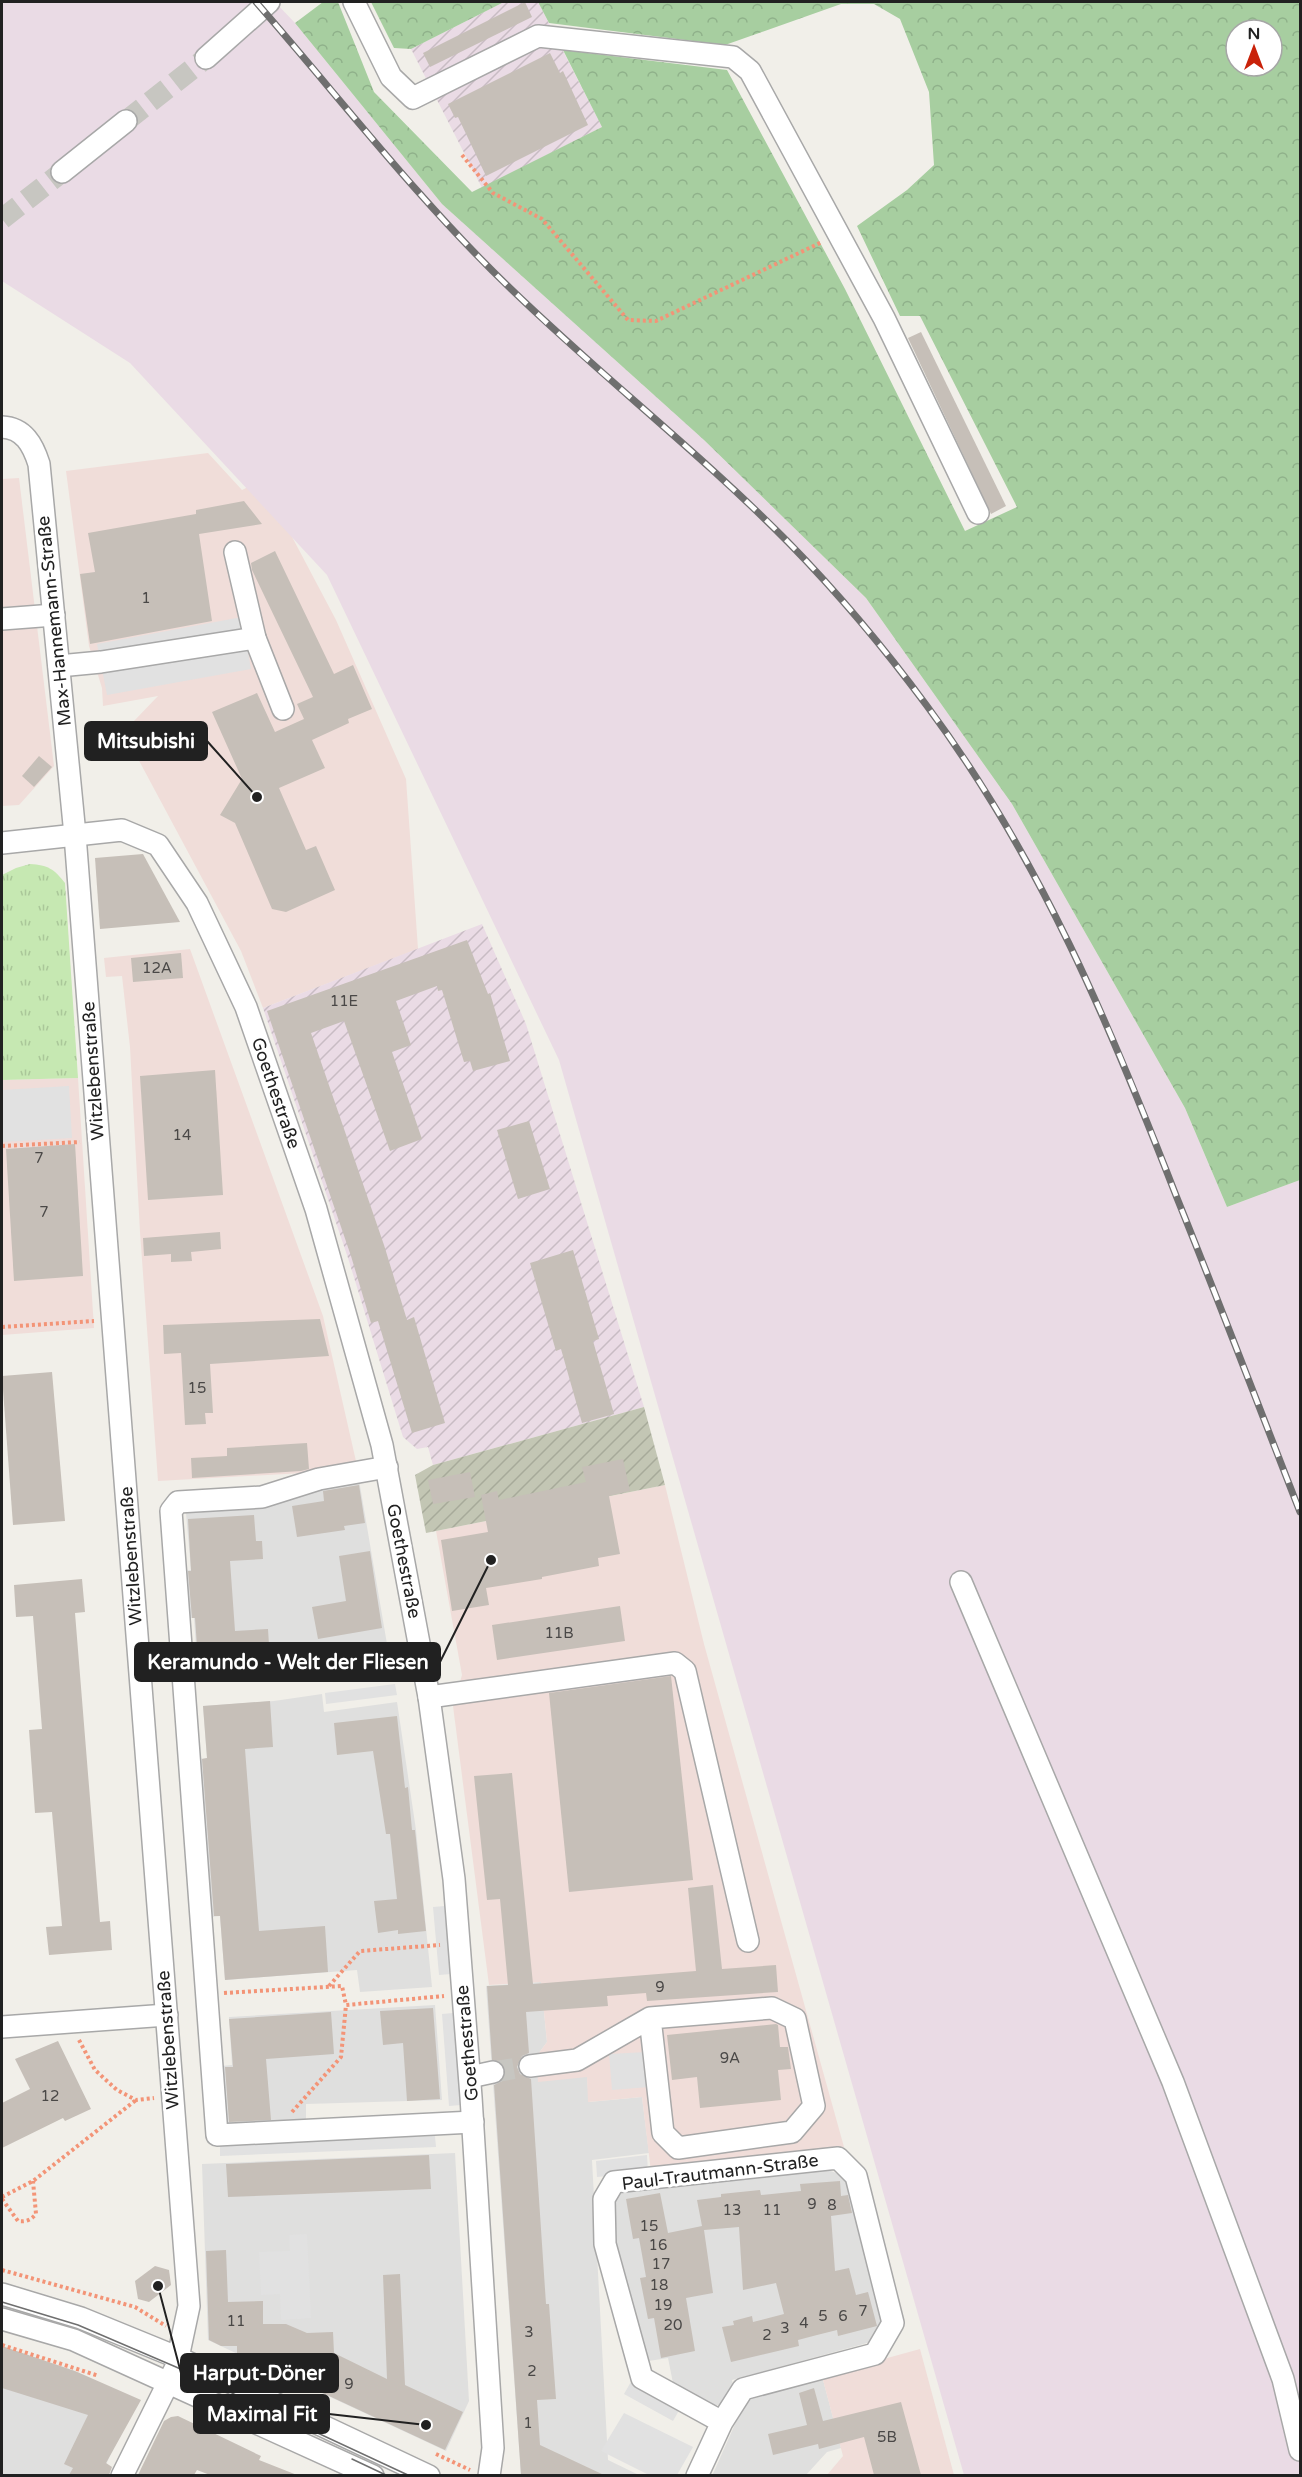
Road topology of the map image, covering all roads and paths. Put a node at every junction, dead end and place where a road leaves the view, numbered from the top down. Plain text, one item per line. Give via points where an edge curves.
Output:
1 (269, 2) edge
2 (354, 2) edge
3 (206, 57) tunnel mouth
4 (126, 121) tunnel mouth
5 (462, 155) dead end
6 (62, 172) tunnel mouth
7 (838, 235) junction
8 (2, 427) edge
9 (978, 513) dead end
10 (235, 552) dead end
11 (54, 615) junction
12 (2, 619) edge
13 (255, 638) junction
14 (59, 666) junction
15 (284, 709) dead end
16 (75, 835) junction
17 (2, 843) edge
18 (99, 1141) junction
19 (2, 1146) edge
20 (112, 1320) junction
21 (2, 1327) edge
22 (387, 1467) junction
23 (961, 1582) dead end
24 (429, 1697) junction
25 (748, 1941) dead end
26 (459, 1943) junction
27 (328, 1987) junction
28 (206, 1994) junction
29 (463, 1994) junction
30 (346, 2004) junction
31 (166, 2015) junction
32 (650, 2018) junction
33 (69, 2022) junction
34 (2, 2027) edge
35 (530, 2066) tunnel mouth
36 (493, 2072) tunnel mouth
37 (470, 2077) junction
38 (173, 2096) junction
39 (136, 2100) junction
40 (473, 2122) junction
41 (273, 2133) junction
42 (33, 2181) junction
43 (2, 2198) edge
44 (2, 2270) edge
45 (2, 2294) edge
46 (2, 2319) edge
47 (183, 2337) junction
48 (2, 2345) edge
49 (179, 2358) junction
50 (104, 2377) dead end
51 (168, 2381) junction
52 (722, 2422) junction
53 (1300, 2450) edge
54 (122, 2475) edge
55 (373, 2475) edge
56 (429, 2475) edge
57 (489, 2475) edge
58 (697, 2475) edge

1 - 3 street
2 - 7 street via 391,77 413,98 538,36 732,57 750,71 768,100
4 - 6 street
5 - 7 path via 493,193 542,219 628,320 656,321
7 - 9 street via 884,318
8 - 11 street, Max-Hannemann-Straße via 26,436 39,464
10 - 13 street
11 - 12 street
11 - 14 street, Max-Hannemann-Straße
13 - 14 street
13 - 15 street
14 - 16 street, Max-Hannemann-Straße
16 - 17 street, Goethestraße
16 - 18 street, Witzlebenstraße
16 - 22 street, Goethestraße via 122,830 158,845 197,903 246,1007 316,1209
18 - 19 path
18 - 20 street, Witzlebenstraße
20 - 21 path
20 - 31 street, Witzlebenstraße
22 - 24 street, Goethestraße
22 - 28 street via 319,1479 262,1497 178,1502 171,1511
23 - 53 street via 1173,2082 1282,2379
24 - 25 street via 675,1664 686,1671
24 - 26 street, Goethestraße
26 - 27 path via 360,1951
26 - 29 street, Goethestraße
27 - 28 path
27 - 30 path via 342,1986
28 - 41 street via 217,2135
29 - 30 path
29 - 37 street, Goethestraße
30 - 41 path via 341,2057
31 - 33 street
31 - 38 street, Witzlebenstraße
32 - 32 street via 772,2008 795,2019 814,2106 792,2132 678,2148 663,2133
32 - 35 street via 577,2061
33 - 34 street
33 - 39 path via 95,2070 117,2090
36 - 37 street
37 - 40 street, Goethestraße
38 - 39 path
38 - 47 street, Witzlebenstraße via 189,2306
39 - 42 path
40 - 41 street
40 - 57 street, Goethestraße via 493,2448
42 - 43 path
42 - 43 path via 33,2218 18,2221
44 - 47 path via 135,2307
45 - 49 street via 81,2318
46 - 51 street via 74,2340
47 - 49 street, Witzlebenstraße
48 - 50 path
49 - 51 street, Witzlebenstraße
49 - 56 street
51 - 54 street, Witzlebenstraße
51 - 55 street
52 - 52 street, Paul-Trautmann-Straße via 743,2389 875,2354 893,2323 856,2176 838,2158 614,2182 604,2199 604,2244 642,2378
52 - 58 street, Paul-Trautmann-Straße

